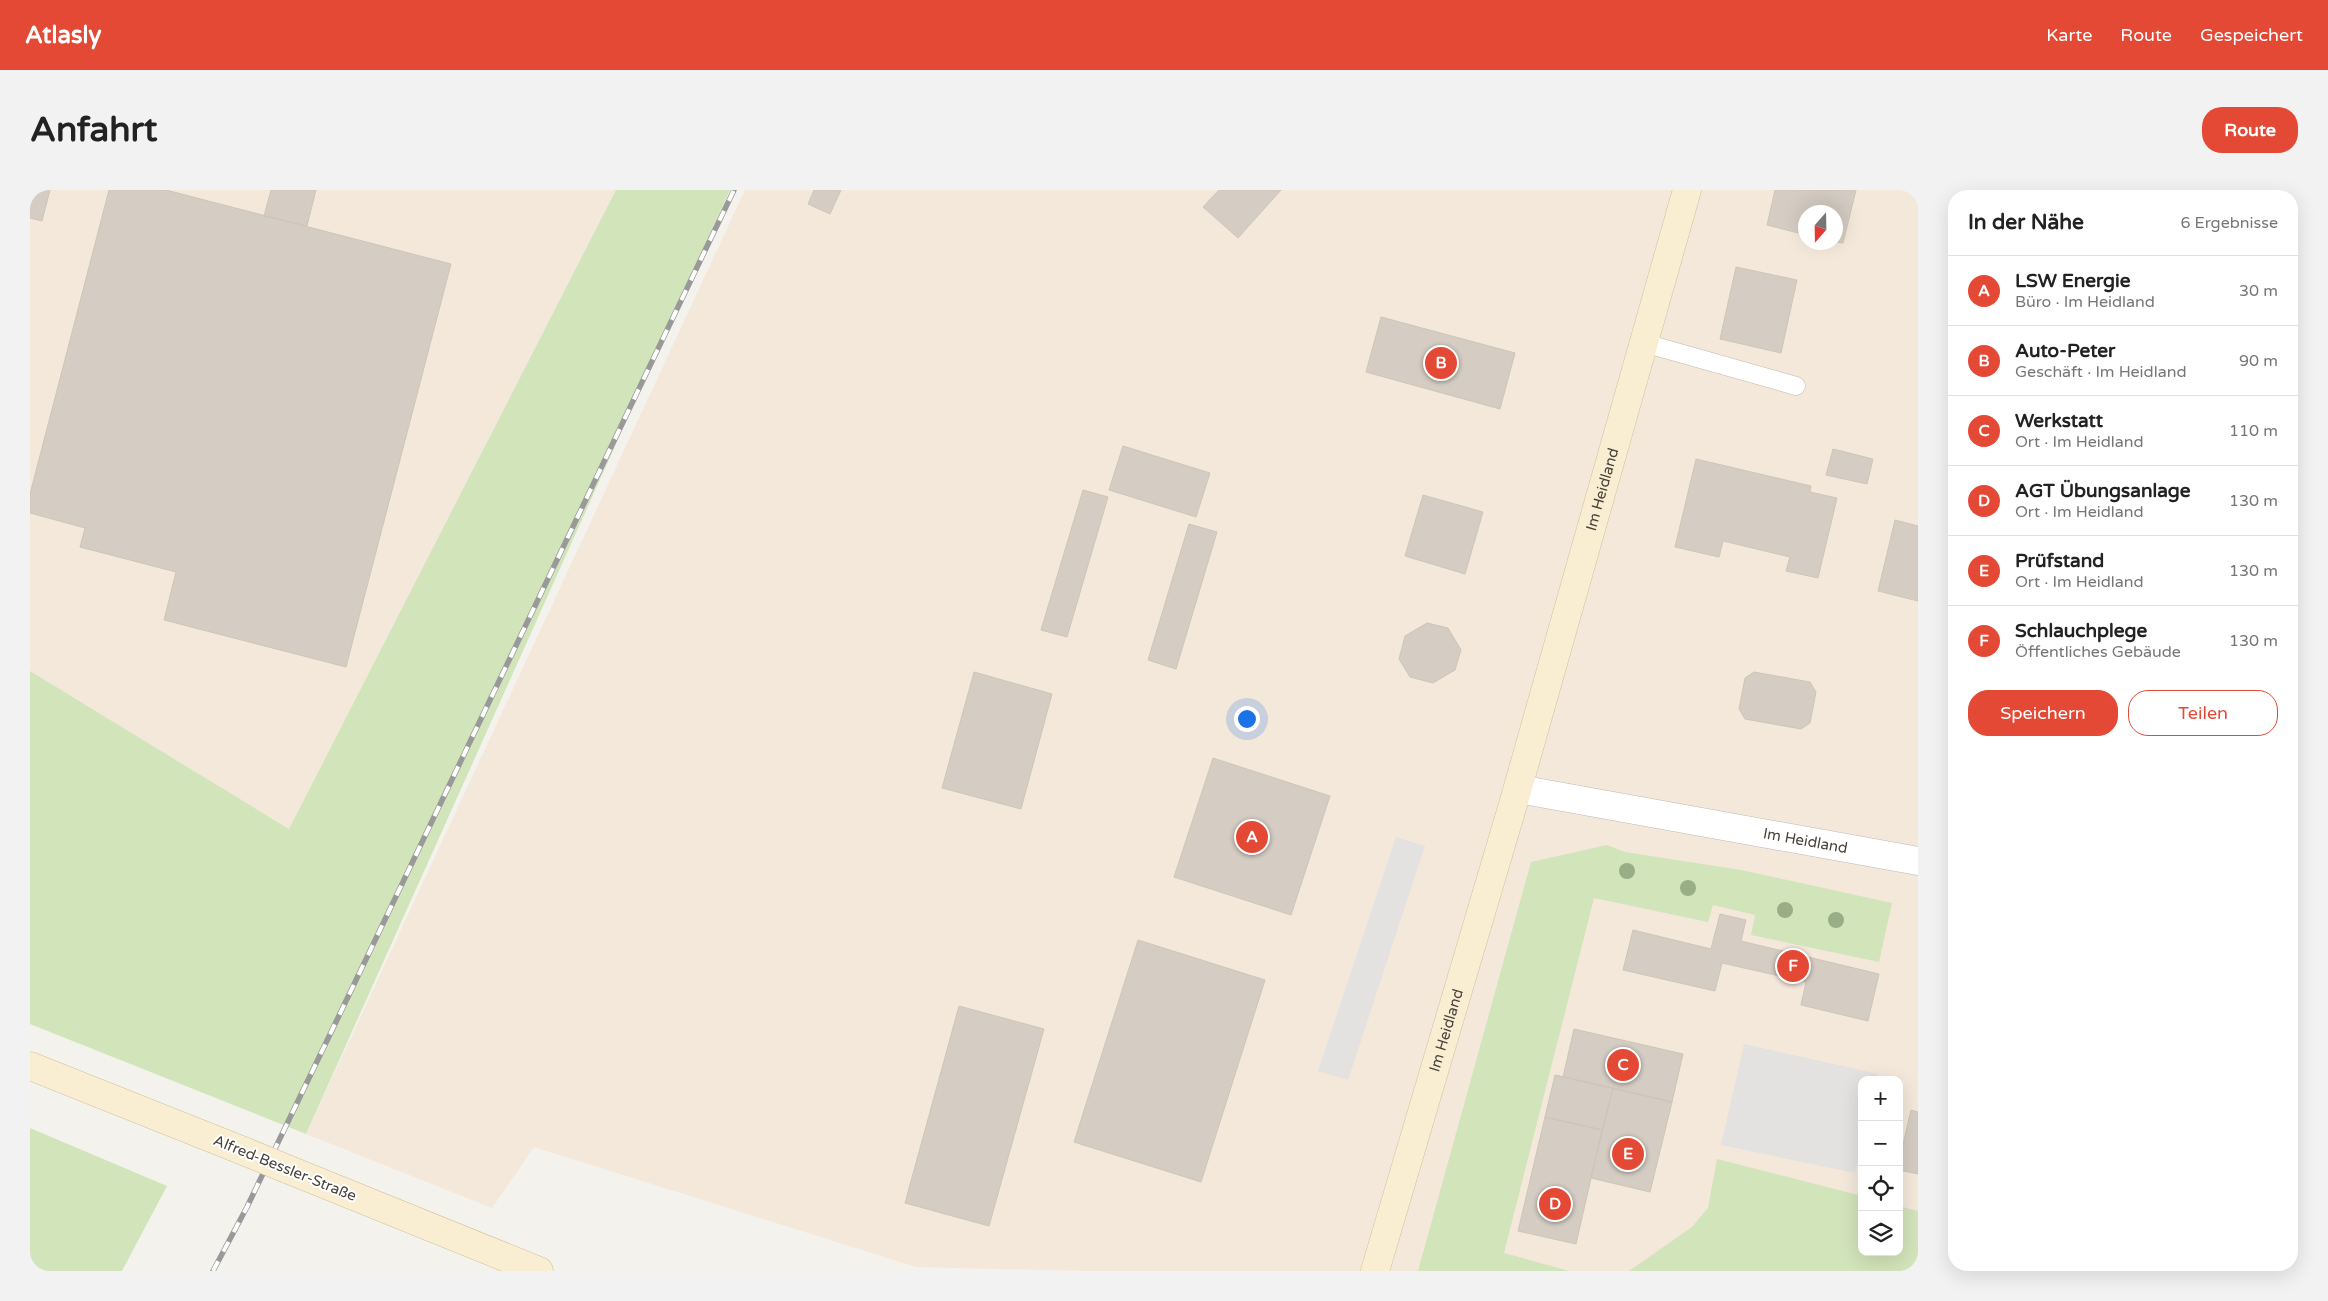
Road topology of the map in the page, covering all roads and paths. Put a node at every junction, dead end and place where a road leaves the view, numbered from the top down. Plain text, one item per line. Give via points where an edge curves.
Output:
1 (1687, 190) edge
2 (1644, 344) junction
3 (1796, 386) dead end
4 (1518, 789) junction
5 (1918, 861) edge
6 (30, 1066) edge
7 (538, 1271) edge
8 (1375, 1271) edge

1 - 2 street, Im Heidland
2 - 3 lane
2 - 4 street, Im Heidland
4 - 5 street, Im Heidland
4 - 8 street, Im Heidland
6 - 7 street, Alfred-Bessler-Straße, bridge

